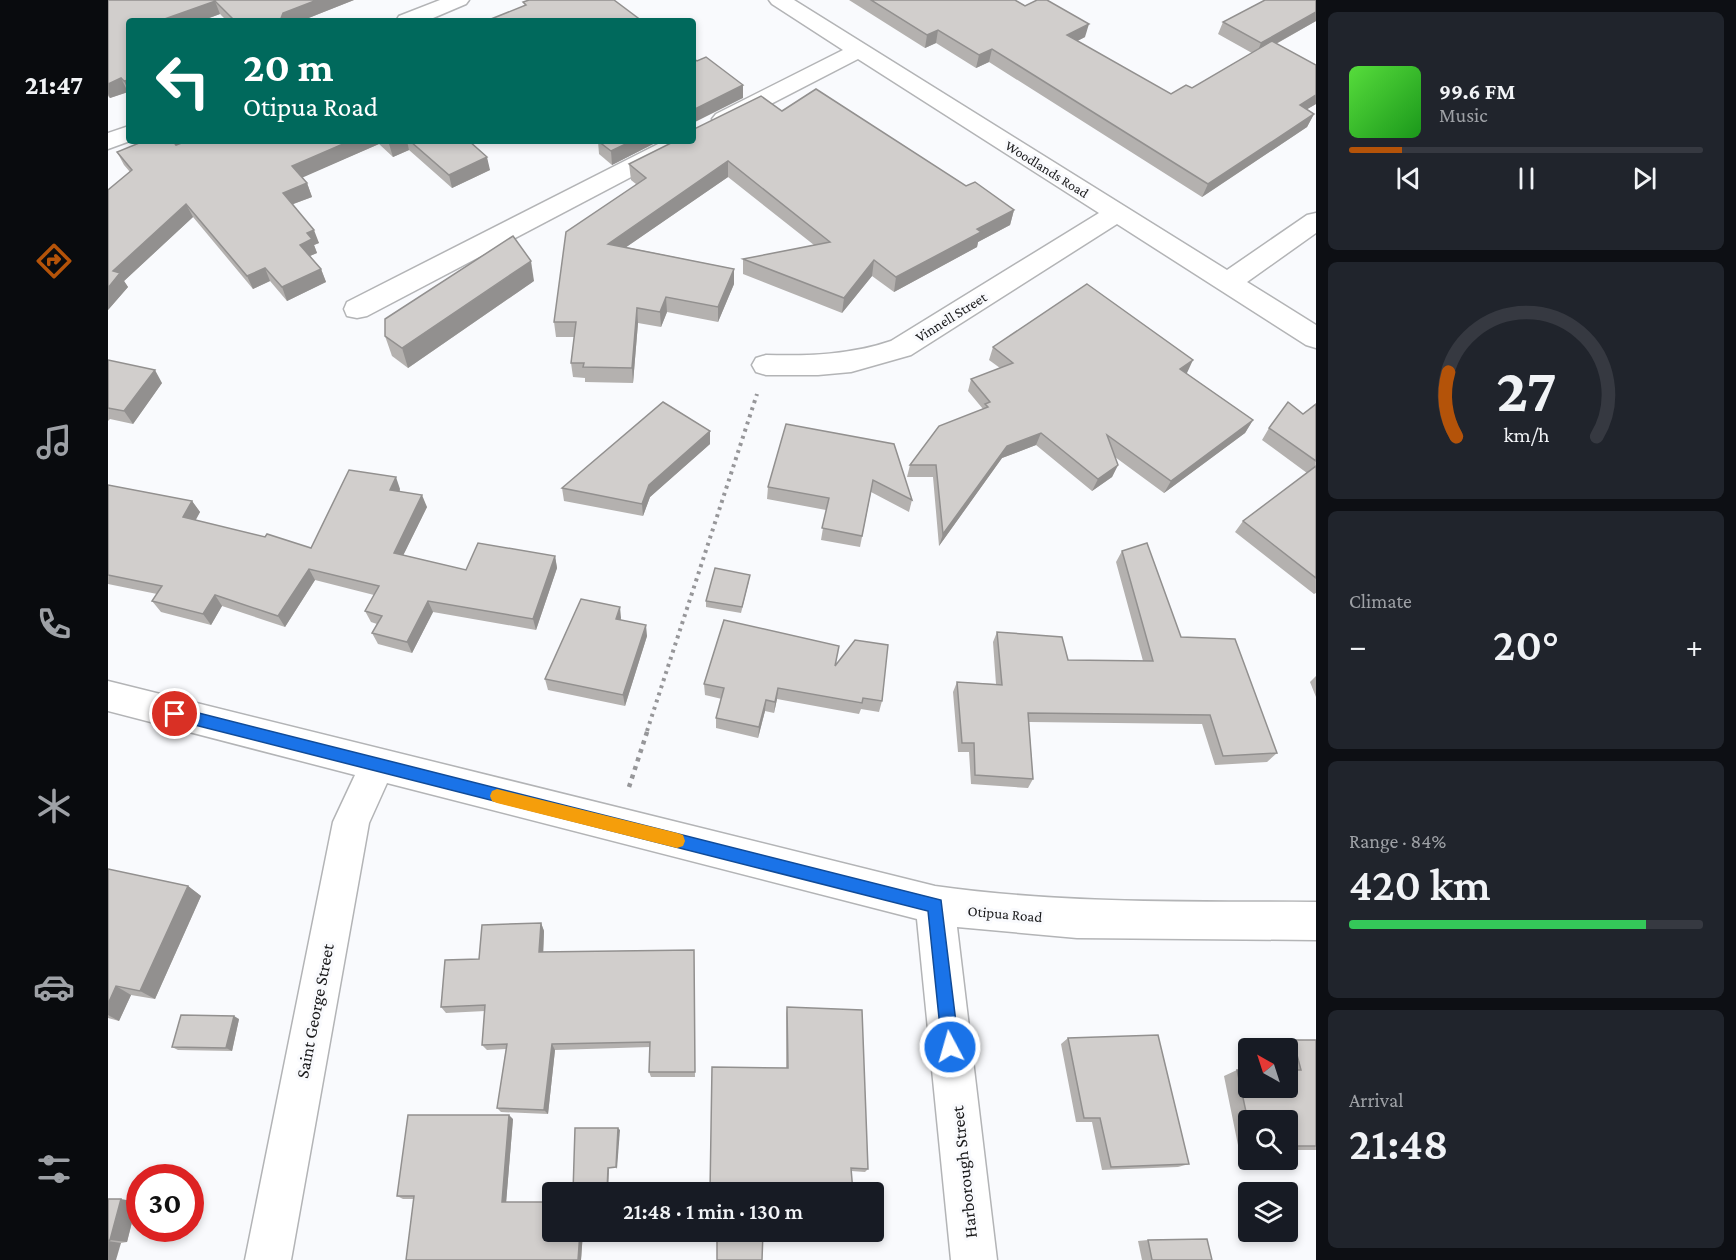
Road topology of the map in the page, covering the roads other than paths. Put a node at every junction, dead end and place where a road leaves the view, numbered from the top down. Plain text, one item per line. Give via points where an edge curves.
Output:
1 (459, 0) edge
2 (779, 0) edge
3 (414, 18) edge
4 (859, 50) junction
5 (696, 133) edge
6 (126, 135) edge
7 (108, 142) edge
8 (676, 144) edge
9 (1117, 213) junction
10 (1316, 221) edge
11 (1227, 283) junction
12 (357, 309) dead end
13 (1316, 338) edge
14 (766, 365) road end
15 (108, 696) edge
16 (376, 766) junction
17 (935, 905) junction
18 (1316, 921) edge
19 (268, 1260) edge
20 (974, 1260) edge

1 - 3 street
2 - 4 street, Woodlands Road
4 - 5 street
4 - 9 street, Woodlands Road
6 - 7 street
8 - 12 street
9 - 11 street, Woodlands Road
9 - 14 street, Vinnell Street via 901,348 848,364
10 - 11 street
11 - 13 street, Woodlands Road
15 - 16 street, Otipua Road
16 - 17 street, Otipua Road
16 - 19 street, Saint George Street via 351,822
17 - 18 street, Otipua Road via 1033,918
17 - 20 street, Harborough Street

